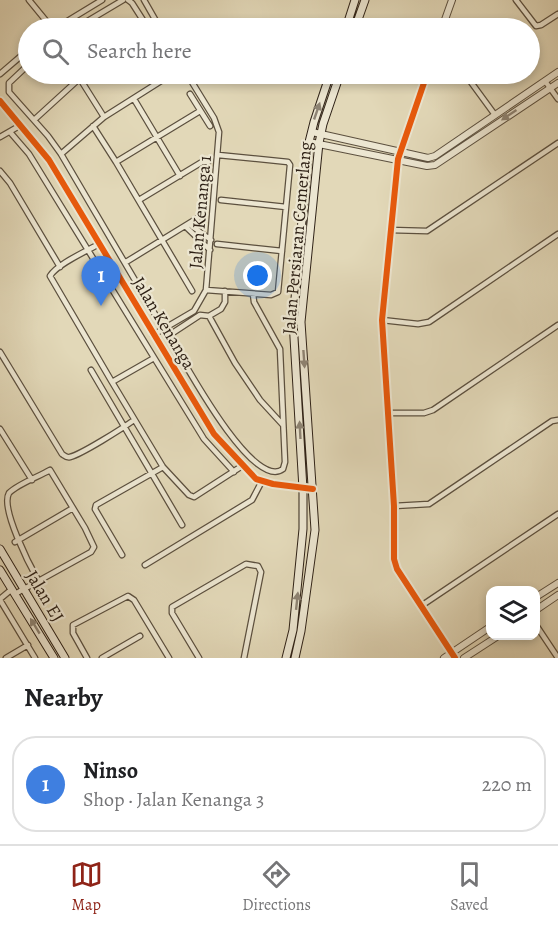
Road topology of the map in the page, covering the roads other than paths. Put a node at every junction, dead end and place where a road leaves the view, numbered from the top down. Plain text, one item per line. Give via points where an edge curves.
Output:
1 (29, 0) edge
2 (102, 0) edge
3 (123, 0) edge
4 (128, 0) edge
5 (144, 0) edge
6 (356, 0) edge
7 (365, 0) edge
8 (452, 0) edge
9 (516, 0) edge
10 (92, 2) edge
11 (558, 14) edge
12 (45, 18) edge
13 (69, 18) edge
14 (93, 18) edge
15 (142, 18) edge
16 (154, 18) edge
17 (350, 18) edge
18 (359, 18) edge
19 (446, 18) edge
20 (530, 18) edge
21 (540, 26) edge
22 (18, 59) edge
23 (558, 72) edge
24 (0, 74) edge
25 (18, 74) edge
26 (545, 81) junction
27 (558, 82) edge
28 (70, 84) edge
29 (83, 84) edge
30 (157, 84) edge
31 (193, 84) edge
32 (327, 84) edge
33 (337, 84) edge
34 (424, 84) edge
35 (472, 84) edge
36 (550, 88) junction
37 (190, 94) dead end
38 (134, 99) junction
39 (558, 99) edge
40 (0, 101) edge
41 (200, 111) junction
42 (495, 115) junction
43 (104, 117) junction
44 (34, 120) junction
45 (21, 125) junction
46 (93, 126) junction
47 (210, 126) dead end
48 (10, 132) junction
49 (312, 132) junction
50 (321, 134) junction
51 (0, 137) edge
52 (157, 138) junction
53 (309, 142) junction
54 (319, 143) junction
55 (558, 143) edge
56 (61, 154) junction
57 (218, 155) junction
58 (399, 155) junction
59 (116, 162) junction
60 (207, 162) dead end
61 (0, 171) edge
62 (180, 176) junction
63 (139, 200) junction
64 (221, 200) dead end
65 (286, 207) junction
66 (201, 216) dead end
67 (187, 225) junction
68 (390, 230) junction
69 (558, 234) edge
70 (162, 238) junction
71 (211, 240) junction
72 (99, 244) junction
73 (217, 244) dead end
74 (89, 250) junction
75 (210, 250) junction
76 (282, 251) junction
77 (126, 261) junction
78 (60, 267) junction
79 (206, 290) junction
80 (192, 291) dead end
81 (225, 291) junction
82 (253, 294) junction
83 (156, 316) dead end
84 (209, 316) junction
85 (382, 320) junction
86 (558, 325) edge
87 (153, 335) junction
88 (0, 352) edge
89 (165, 354) junction
90 (155, 359) junction
91 (91, 370) dead end
92 (112, 382) junction
93 (389, 414) junction
94 (134, 420) junction
95 (558, 420) edge
96 (283, 425) junction
97 (124, 427) junction
98 (0, 429) edge
99 (243, 466) junction
100 (163, 467) junction
101 (234, 472) junction
102 (152, 474) junction
103 (32, 480) junction
104 (262, 481) junction
105 (303, 489) junction
106 (313, 489) junction
107 (394, 506) junction
108 (73, 508) junction
109 (558, 514) edge
110 (182, 525) dead end
111 (15, 542) junction
112 (0, 549) edge
113 (122, 555) dead end
114 (145, 565) dead end
115 (0, 570) edge
116 (39, 582) junction
117 (558, 583) edge
118 (24, 589) junction
119 (14, 592) junction
120 (540, 594) edge
121 (558, 595) edge
122 (0, 599) edge
123 (421, 606) junction
124 (540, 607) edge
125 (6, 610) junction
126 (0, 614) edge
127 (486, 630) edge
128 (540, 631) edge
129 (140, 636) dead end
130 (492, 640) edge
131 (28, 645) junction
132 (453, 655) edge
133 (6, 658) edge
134 (35, 658) edge
135 (54, 658) edge
136 (65, 658) edge
137 (87, 658) edge
138 (102, 658) edge
139 (169, 658) edge
140 (199, 658) edge
141 (244, 658) edge
142 (286, 658) edge
143 (295, 658) edge
144 (444, 658) edge
145 (464, 658) edge
146 (558, 658) edge

1 - 12 street
2 - 10 street
3 - 14 street
4 - 15 street
5 - 16 street
6 - 17 main road
7 - 18 main road
8 - 19 street
9 - 20 street
10 - 13 street
11 - 21 street
22 - 24 street
23 - 26 street
25 - 44 street via 10,81 9,92
26 - 36 street
26 - 42 street
27 - 36 street
28 - 44 street
29 - 43 street
30 - 38 street
31 - 57 street, Jalan Kenanga 1 via 217,125
49 -> 32 main road, Jalan Persiaran Cemerlang
33 - 50 main road, Jalan Persiaran Cemerlang
34 - 58 street
35 - 42 street
36 - 39 street
36 -> 58 street via 435,165 427,166
37 - 41 street
38 - 43 street
38 - 52 street
40 - 45 street, Jalan Kenanga
41 - 47 street
41 - 52 street
42 - 58 street via 435,156
43 - 46 street
44 - 56 street
45 - 48 street
45 - 72 street, Jalan Kenanga via 45,153
46 - 56 street
46 - 59 street
48 - 51 street
48 - 74 street via 29,154
49 - 50 street
49 - 53 main road, Jalan Persiaran Cemerlang
50 - 54 main road, Jalan Persiaran Cemerlang
50 - 58 street
52 - 59 street
52 - 62 street
53 - 54 street
105 -> 53 main road, Jalan Persiaran Cemerlang via 293,321
54 - 58 street
54 -> 106 main road, Jalan Persiaran Cemerlang via 301,322
55 - 68 street via 427,231
56 - 77 street
57 - 65 street via 289,163
57 - 71 street, Jalan Kenanga 1
58 - 68 street
59 - 63 street
60 - 62 street
61 - 78 street
62 - 63 street
63 - 70 street
64 - 65 street
65 - 76 street
66 - 67 street
67 - 70 street
67 - 71 street
67 - 75 street
68 - 85 street
69 - 85 street via 429,322
70 - 77 street
70 - 80 street
71 - 75 street, Jalan Kenanga 1
72 - 74 street
72 - 87 street, Jalan Kenanga
73 - 76 street
74 - 78 street
74 - 90 street
75 - 79 street, Jalan Kenanga 1
76 - 82 street via 277,294
77 - 83 street
78 - 92 street via 51,278
79 - 81 street
79 - 87 street, Jalan Kenanga 1 via 194,311
81 - 82 street
81 - 84 street via 223,308
82 - 96 street via 280,349
84 - 96 street via 260,400
84 - 96 street via 200,315 170,336 221,423 261,468 272,471 282,470 285,462
85 - 93 street
86 - 93 street via 433,410
87 - 89 street, Jalan Kenanga
88 - 97 street via 63,455 70,457
89 - 90 street
89 - 99 street, Jalan Kenanga via 210,429
90 - 92 street
90 - 101 street via 204,440
91 - 97 street
92 - 94 street
93 - 107 street
94 - 97 street
94 - 100 street
95 - 107 street via 430,503
97 - 102 street
98 - 103 street
99 - 101 street
99 - 104 street, Jalan Kenanga
100 - 101 street via 194,497
100 - 102 street
102 - 110 street
102 - 113 street via 96,505
103 - 108 street via 50,470
103 - 111 street via 9,492 4,500
104 - 105 street, Jalan Kenanga
104 - 114 street via 252,500
105 - 106 street, Jalan Kenanga
142 -> 105 main road, Jalan Persiaran Cemerlang via 302,547
106 - 143 main road, Jalan Persiaran Cemerlang via 313,548
107 - 123 street via 394,563
108 - 111 street
108 - 116 street via 94,549
109 - 123 street
111 - 116 street
112 - 118 main road, Jalan EJ
115 - 119 main road, Jalan EJ
116 - 118 street
117 - 120 street
118 - 119 street
118 - 136 main road, Jalan EJ
119 - 122 street
135 -> 119 main road, Jalan EJ
121 - 124 street
122 - 125 street
123 - 132 street
125 - 126 street
125 - 131 street
127 - 132 street
128 - 146 street
129 - 138 street
130 - 145 street
131 - 133 street
131 - 134 street
132 - 144 street
137 - 139 street via 72,627 126,596 134,600
140 - 141 street via 171,613 172,606 246,564 258,566 261,572

